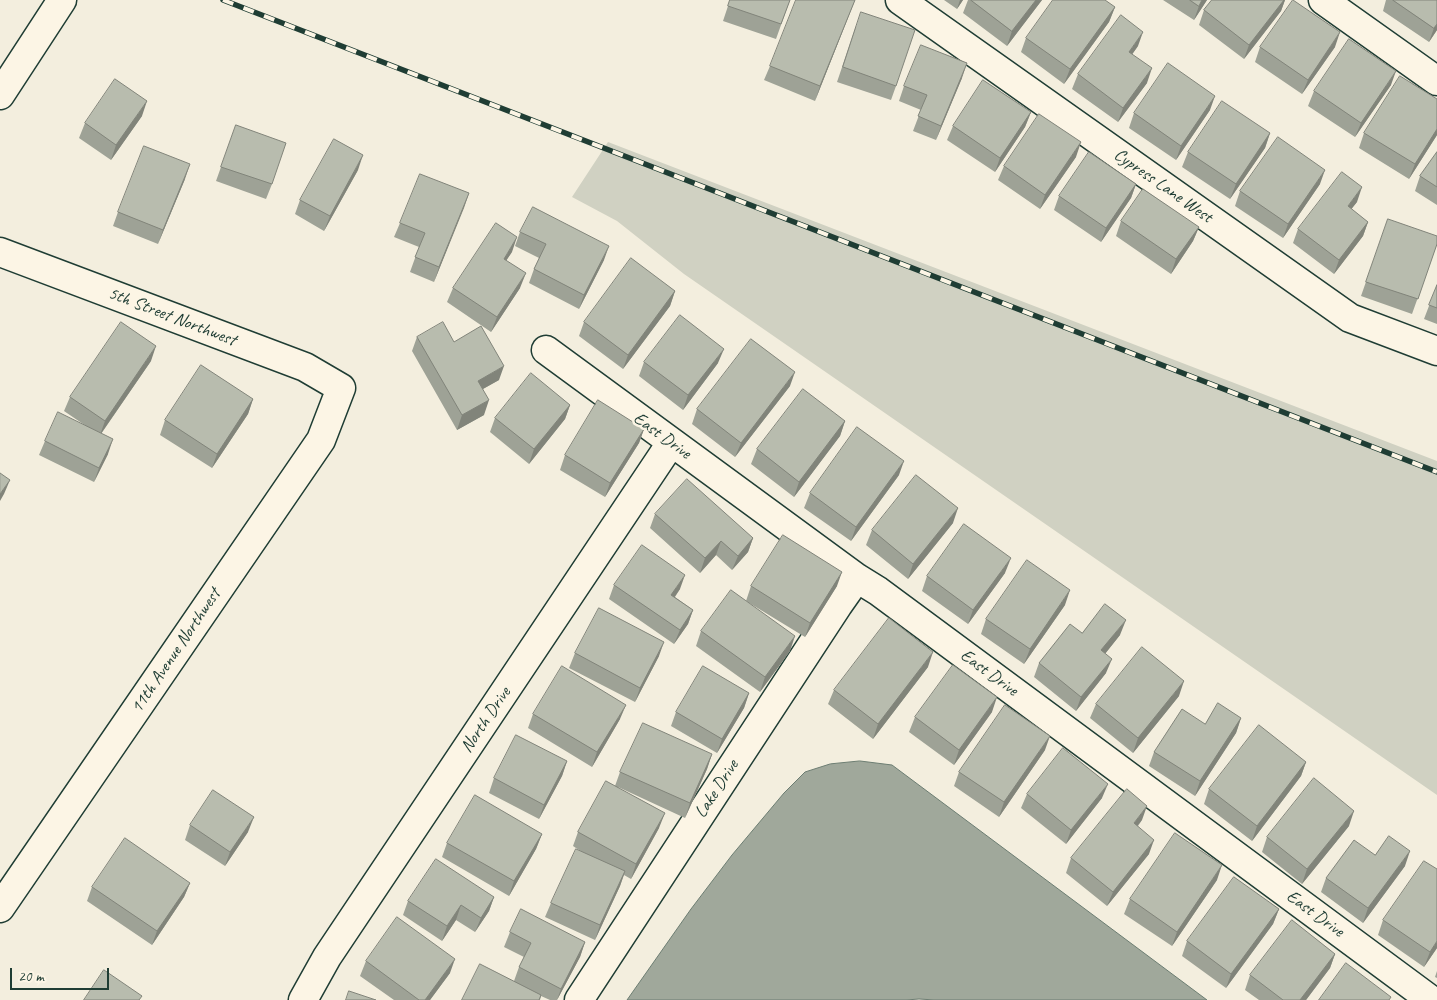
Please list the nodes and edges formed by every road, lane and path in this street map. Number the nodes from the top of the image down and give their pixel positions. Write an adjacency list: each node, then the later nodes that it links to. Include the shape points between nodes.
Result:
1 (62, 0): 5 (street)
2 (900, 0): 8 (street, Cypress Lane West, via 1350,318)
3 (1323, 0): 4 (street)
4 (1437, 81)
5 (0, 95)
6 (0, 252): 9 (street, 5th Street Northwest, via 305,367)
7 (546, 350): 10 (street, East Drive)
8 (1437, 351)
9 (340, 388): 12 (street, 11th Avenue Northwest, via 321,440)
10 (671, 443): 11 (street, East Drive); 13 (street, North Drive, via 327,957)
11 (858, 578): 14 (street, Lake Drive); 15 (street, East Drive)
12 (0, 908)
13 (303, 1000)
14 (579, 1000)
15 (1431, 1000)

